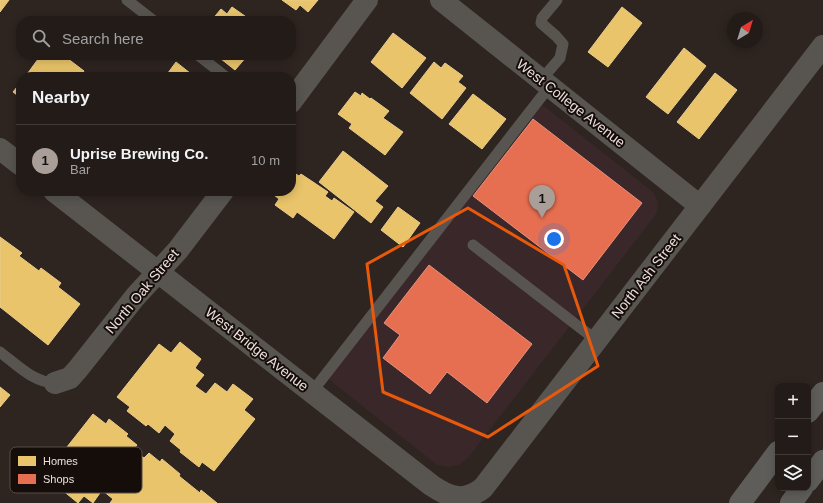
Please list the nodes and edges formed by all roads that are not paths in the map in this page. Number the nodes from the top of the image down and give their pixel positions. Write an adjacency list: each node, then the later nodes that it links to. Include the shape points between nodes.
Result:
1 (127, 0): 5 (lane)
2 (367, 0): 10 (street)
3 (442, 0): 9 (street, West College Avenue)
4 (557, 0): 9 (lane, via 542,18 541,23 563,44 560,58)
5 (148, 16)
6 (823, 46): 15 (street, North Ash Street)
7 (204, 60): 8 (lane)
8 (220, 72)
9 (545, 84): 15 (street, West College Avenue); 21 (lane)
10 (296, 95)
11 (0, 149): 12 (street)
12 (16, 161)
13 (60, 196): 17 (street, West Bridge Avenue)
14 (219, 196): 17 (street, North Oak Street)
15 (700, 206): 18 (street, North Ash Street)
16 (474, 245): 18 (lane)
17 (158, 272): 20 (street, North Oak Street, via 76,372 70,378); 21 (street, West Bridge Avenue)
18 (596, 340): 28 (street, North Ash Street, via 483,488 473,496)
19 (0, 352): 20 (lane, via 35,378)
20 (55, 383)
21 (312, 392): 28 (street, West Bridge Avenue, via 432,485 450,497)
22 (823, 393): 23 (main road)
23 (811, 408)
24 (776, 455): 29 (main road)
25 (823, 461): 26 (main road)
26 (811, 477)
27 (800, 491): 30 (main road)
28 (464, 498)
29 (740, 503)
30 (791, 503)

